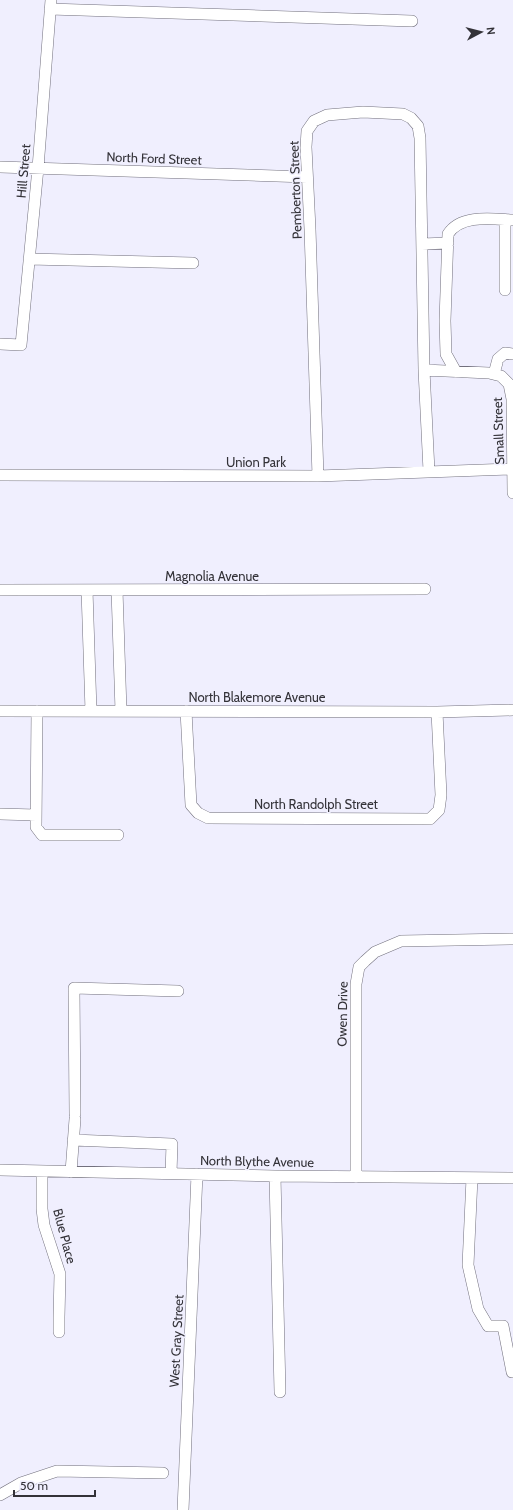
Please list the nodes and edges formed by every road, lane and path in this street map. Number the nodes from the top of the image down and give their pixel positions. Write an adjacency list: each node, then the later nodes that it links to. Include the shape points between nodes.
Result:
1 (50, 5): 2 (street); 4 (street, Hill Street)
2 (412, 21)
3 (0, 167): 4 (street, North Ford Street)
4 (38, 168): 5 (street, North Ford Street); 9 (street, Hill Street)
5 (307, 177): 8 (street, Pemberton Street, via 307,131 314,121 327,115 363,112 403,114 411,118 418,126 420,138); 21 (street, Pemberton Street)
6 (509, 220): 7 (street, via 484,219 464,222 452,228 448,234); 11 (street)
7 (448, 243): 8 (street); 15 (street, via 446,354)
8 (422, 244): 14 (street, Pemberton Street)
9 (29, 259): 10 (street); 12 (street, Hill Street, via 21,345)
10 (193, 263)
11 (506, 290)
12 (0, 344)
13 (513, 354): 16 (street, via 505,353 498,358)
14 (424, 370): 15 (street, Small Street); 19 (street, Pemberton Street)
15 (456, 372): 16 (street, Small Street)
16 (494, 374): 17 (street, Small Street)
17 (511, 383): 18 (street, Small Street)
18 (513, 469): 19 (street, Union Park); 22 (street, Small Street)
19 (429, 471): 21 (street, Union Park)
20 (0, 476): 21 (street, Union Park)
21 (318, 476)
22 (513, 493)
23 (424, 589): 26 (street, Magnolia Avenue)
24 (0, 590): 25 (street, Magnolia Avenue)
25 (87, 590): 26 (street, Magnolia Avenue); 30 (street)
26 (117, 590): 31 (street)
27 (513, 710): 33 (street, North Blakemore Avenue)
28 (0, 711): 29 (street, North Blakemore Avenue)
29 (36, 711): 30 (street, North Blakemore Avenue); 35 (street)
30 (91, 711): 31 (street, North Blakemore Avenue)
31 (121, 711): 32 (street, North Blakemore Avenue)
32 (186, 711): 33 (street, North Blakemore Avenue); 33 (street, North Randolph Street, via 191,805 198,814 208,818 367,819 430,819 439,810)
33 (437, 712)
34 (0, 814): 35 (street)
35 (36, 815): 36 (street, via 36,827 42,834)
36 (118, 835)
37 (513, 939): 46 (street, Owen Drive, via 401,941 375,952 359,967 356,984)
38 (178, 992): 39 (street, via 74,988)
39 (73, 1140): 42 (street); 43 (street, via 172,1144)
40 (0, 1170): 41 (street, North Blythe Avenue)
41 (42, 1171): 42 (street, North Blythe Avenue); 49 (street, Blue Place, via 44,1225 60,1274)
42 (71, 1172): 43 (street, North Blythe Avenue)
43 (171, 1173): 44 (street, North Blythe Avenue)
44 (197, 1174): 45 (street, North Blythe Avenue); 54 (street, West Gray Street)
45 (275, 1176): 46 (street, North Blythe Avenue); 51 (street)
46 (356, 1177): 47 (street, North Blythe Avenue)
47 (472, 1178): 48 (street, North Blythe Avenue); 50 (street, via 468,1266 478,1310 488,1326 503,1326)
48 (513, 1178)
49 (60, 1332)
50 (513, 1372)
51 (280, 1392)
52 (163, 1473): 53 (street, via 57,1471 21,1483)
53 (0, 1495)
54 (182, 1510)

